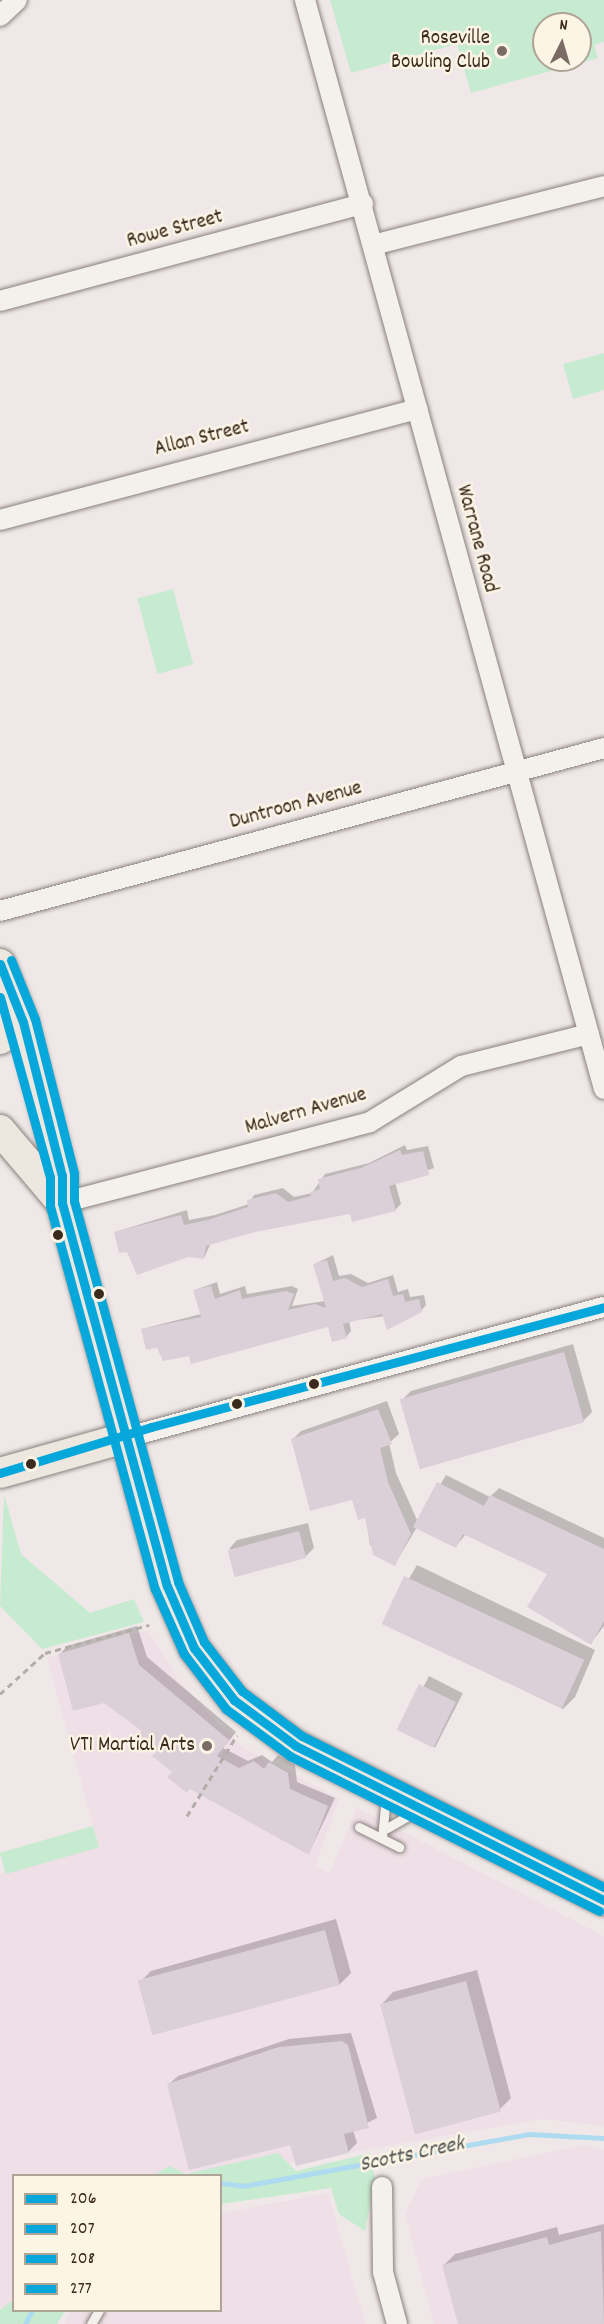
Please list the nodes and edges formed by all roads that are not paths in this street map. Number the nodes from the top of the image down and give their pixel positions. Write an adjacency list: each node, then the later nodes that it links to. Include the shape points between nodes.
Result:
1 (17, 0): 3 (street)
2 (305, 0): 5 (street, Warrane Road)
3 (0, 16)
4 (604, 186): 6 (street)
5 (363, 204): 6 (street, Warrane Road); 7 (street, Rowe Street)
6 (373, 245): 8 (street, Warrane Road)
7 (0, 301)
8 (417, 409): 9 (street, Allan Street); 11 (street, Warrane Road)
9 (0, 520)
10 (604, 748): 11 (street, Duntroon Avenue)
11 (519, 771): 12 (street, Duntroon Avenue); 15 (street, Warrane Road)
12 (0, 911)
13 (0, 964): 19 (main road, via 23,1022 62,1176)
14 (0, 1015): 16 (highway)
15 (589, 1034): 17 (street, Warrane Road); 19 (street, Malvern Avenue, via 461,1066 370,1122)
16 (0, 1038)
17 (604, 1089)
18 (0, 1130): 19 (main road)
19 (62, 1203): 21 (main road)
20 (604, 1307): 21 (street)
21 (128, 1437): 22 (main road); 23 (main road, via 166,1586 211,1674 278,1734)
22 (0, 1473)
23 (386, 1794): 24 (main road); 26 (lane)
24 (419, 1810): 26 (lane); 29 (main road)
25 (359, 1827): 27 (lane)
26 (387, 1828): 27 (lane)
27 (382, 1838): 28 (lane)
28 (399, 1847)
29 (604, 1900)
30 (382, 2187): 31 (street, via 383,2272)
31 (397, 2324)

